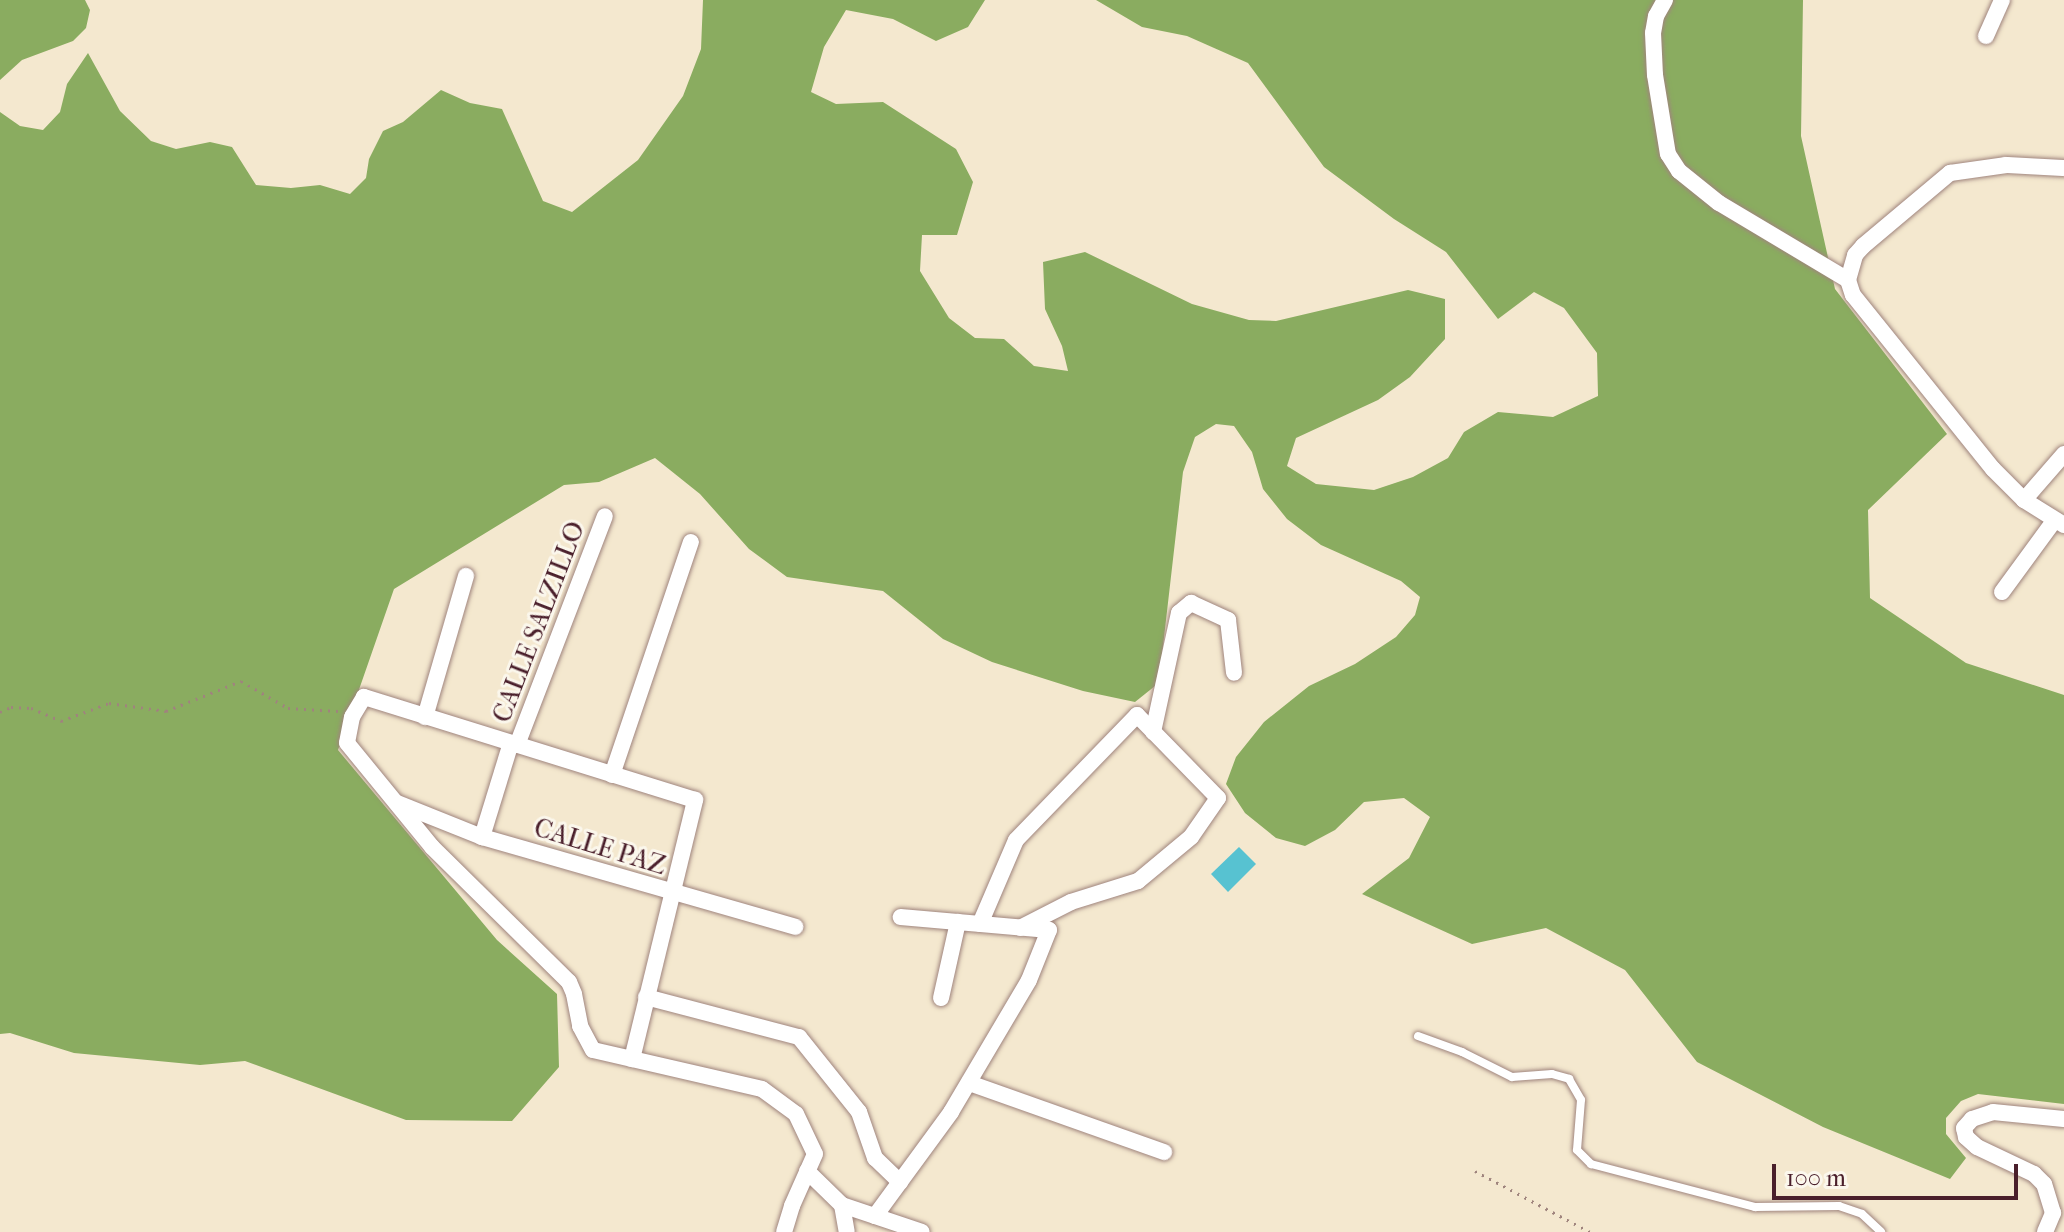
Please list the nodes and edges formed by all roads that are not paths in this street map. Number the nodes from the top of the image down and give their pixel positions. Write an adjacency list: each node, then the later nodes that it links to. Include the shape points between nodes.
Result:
1 (1665, 0): 5 (street, via 1653,33 1655,75 1668,154 1679,171 1719,203)
2 (2002, 0): 3 (street)
3 (1986, 36)
4 (2064, 168): 5 (street, via 2006,165 1950,173 1863,246)
5 (1848, 280): 7 (street, via 1853,295)
6 (2064, 454): 7 (street)
7 (2024, 500): 9 (street)
8 (605, 516): 16 (street, CALLE SALZILLO)
9 (2059, 523): 12 (street)
10 (691, 542): 17 (street)
11 (466, 576): 14 (street)
12 (2002, 592)
13 (1234, 673): 15 (street, via 1228,620 1191,603 1179,613)
14 (425, 717): 16 (street); 18 (street, via 364,697 352,717 347,743)
15 (1153, 732): 23 (street, via 1137,715 1016,840); 25 (street, via 1218,798 1191,837 1138,881 1071,902)
16 (514, 744): 17 (street); 19 (street, CALLE SALZILLO)
17 (612, 775): 20 (street, via 695,800)
18 (395, 802): 19 (street, CALLE PAZ); 29 (street, via 432,847 569,982 580,1026 593,1050)
19 (482, 837): 20 (street, CALLE PAZ)
20 (672, 894): 24 (street, CALLE PAZ); 26 (street)
21 (901, 917): 22 (street)
22 (958, 922): 23 (street); 27 (street)
23 (980, 924): 25 (street)
24 (795, 927)
25 (1020, 928): 30 (street, via 1049,930 1029,980)
26 (646, 997): 29 (street); 34 (street, via 799,1037 859,1112 875,1158)
27 (941, 998)
28 (1418, 1036): 40 (lane, via 1512,1077 1552,1074 1569,1079 1581,1100 1577,1150 1591,1164 1755,1207 1839,1206 1862,1214)
29 (632, 1059): 33 (street, via 762,1089 796,1114 815,1154)
30 (969, 1083): 32 (street); 34 (street)
31 (2064, 1119): 41 (street, via 1993,1112 1972,1119 1964,1128 1977,1147 2044,1184 2053,1213)
32 (1164, 1152)
33 (807, 1171): 35 (street); 37 (street)
34 (900, 1182): 36 (street)
35 (842, 1205): 36 (street); 38 (street)
36 (875, 1216): 39 (street)
37 (784, 1232)
38 (847, 1232)
39 (922, 1232)
40 (1881, 1232)
41 (2045, 1232)

